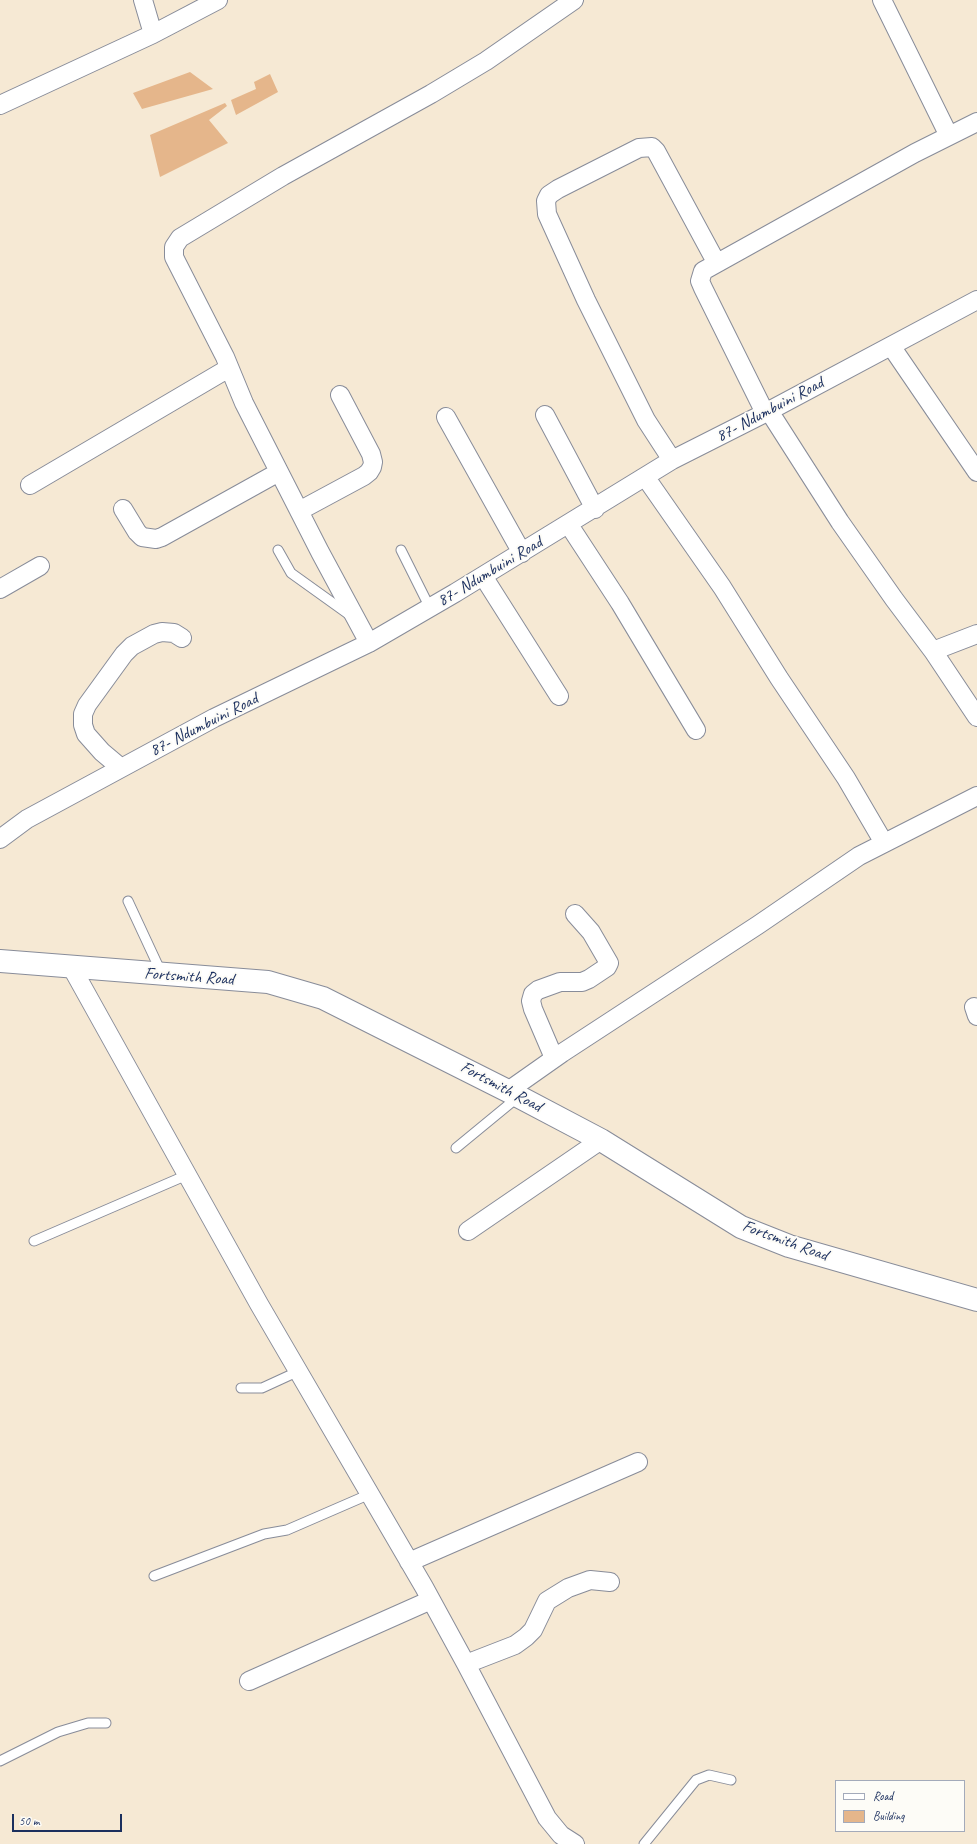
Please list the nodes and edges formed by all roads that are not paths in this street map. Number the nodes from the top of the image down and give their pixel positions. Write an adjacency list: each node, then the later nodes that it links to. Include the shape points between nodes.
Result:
1 (143, 0): 5 (street)
2 (218, 0): 5 (street)
3 (574, 0): 12 (street, via 486,61 283,176 180,238 174,247 174,257)
4 (882, 0): 8 (street)
5 (153, 34): 6 (street)
6 (0, 105)
7 (977, 122): 8 (street)
8 (949, 136): 9 (street)
9 (716, 262): 14 (street, via 703,270 700,281); 17 (street, via 652,147 639,148 558,189 549,195 546,201 547,214 586,300 646,420)
10 (977, 300): 11 (street, 87- Ndumbuini Road)
11 (891, 346): 14 (street, 87- Ndumbuini Road); 19 (street)
12 (229, 368): 18 (street); 21 (street)
13 (340, 395): 24 (street, via 371,454 372,467 364,476)
14 (767, 412): 17 (street, 87- Ndumbuini Road); 37 (street, via 840,522)
15 (545, 415): 23 (street)
16 (446, 418): 28 (street)
17 (672, 460): 20 (street, 87- Ndumbuini Road)
18 (279, 472): 22 (street, via 156,539 142,537); 24 (street)
19 (977, 472)
20 (646, 478): 23 (street, 87- Ndumbuini Road); 44 (street, via 722,587 846,778)
21 (30, 485)
22 (123, 509)
23 (595, 509): 25 (street, 87- Ndumbuini Road)
24 (299, 511): 33 (street)
25 (569, 525): 28 (street, 87- Ndumbuini Road); 40 (street, via 620,603)
26 (278, 550): 33 (lane, via 291,573)
27 (401, 550): 32 (lane)
28 (522, 553): 30 (street, 87- Ndumbuini Road)
29 (40, 566): 31 (street)
30 (483, 576): 32 (street, 87- Ndumbuini Road); 38 (street)
31 (0, 589)
32 (430, 608): 36 (street, 87- Ndumbuini Road)
33 (356, 621): 36 (street)
34 (977, 634): 37 (street)
35 (182, 638): 41 (street, via 174,633 162,632 132,646 87,705 83,714 86,734)
36 (369, 643): 41 (street, 87- Ndumbuini Road, via 214,718)
37 (933, 651): 39 (street)
38 (559, 696)
39 (977, 717)
40 (696, 730)
41 (121, 768): 43 (street, 87- Ndumbuini Road, via 27,819)
42 (977, 796): 44 (street)
43 (0, 839)
44 (884, 843): 50 (street, via 859,856)
45 (128, 901): 49 (lane)
46 (575, 914): 50 (street, via 591,932 610,963 582,982 560,982 533,994 533,1009)
47 (0, 961): 48 (street, Fortsmith Road)
48 (72, 968): 49 (street, Fortsmith Road); 54 (street)
49 (162, 975): 51 (street, Fortsmith Road, via 268,982 323,998)
50 (554, 1058): 51 (street)
51 (513, 1094): 52 (street, Fortsmith Road); 53 (lane)
52 (601, 1140): 55 (street); 57 (street, Fortsmith Road, via 741,1227 789,1246)
53 (456, 1148)
54 (187, 1175): 56 (lane); 58 (street)
55 (468, 1231)
56 (34, 1241)
57 (977, 1300)
58 (299, 1371): 59 (lane, via 262,1388); 61 (street)
59 (241, 1388)
60 (638, 1462): 62 (street)
61 (370, 1494): 62 (street); 63 (lane, via 287,1530 264,1534)
62 (409, 1562): 65 (street)
63 (154, 1576)
64 (610, 1582): 66 (street, via 590,1580 568,1588 547,1601 533,1630 526,1637 515,1645)
65 (431, 1600): 66 (street); 67 (street)
66 (466, 1664): 71 (street, via 547,1818 561,1835)
67 (249, 1681)
68 (106, 1723): 69 (lane, via 88,1723 58,1732)
69 (0, 1761)
70 (731, 1780): 72 (lane, via 709,1775 696,1780)
71 (575, 1844)
72 (644, 1844)

